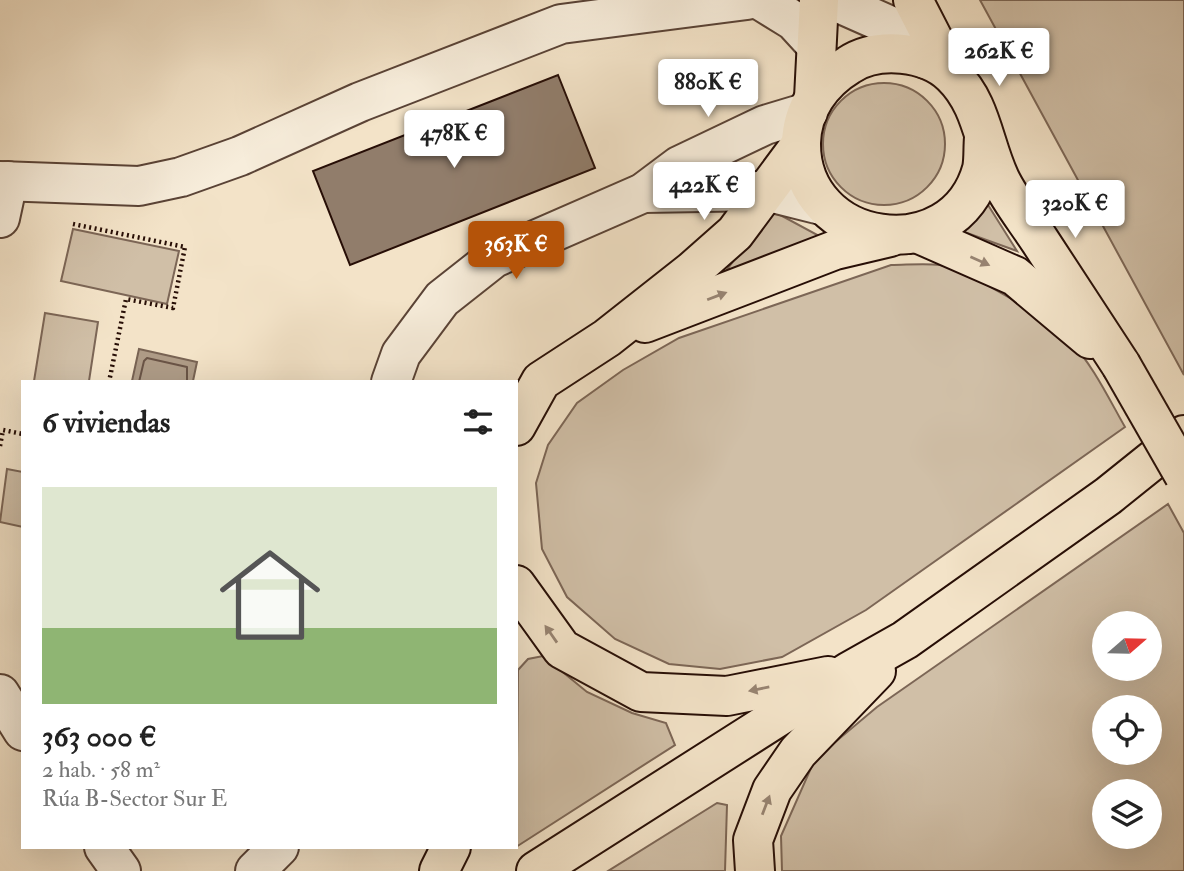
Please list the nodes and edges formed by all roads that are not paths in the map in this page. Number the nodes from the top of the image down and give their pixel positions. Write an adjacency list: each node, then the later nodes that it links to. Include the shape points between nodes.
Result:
1 (747, 0): 10 (street, via 561,24 181,177 139,186)
2 (760, 0): 6 (street, via 794,21)
3 (819, 0): 6 (main road)
4 (832, 0): 7 (street, via 902,31)
5 (913, 0): 7 (main road)
6 (816, 44): 8 (main road)
7 (938, 66): 8 (main road, via 901,53 876,54 851,63 830,78); 9 (main road, via 967,90 979,113)
8 (808, 118): 11 (main road); 12 (street, via 765,125 679,166); 13 (main road, via 804,166)
9 (984, 138): 15 (main road, via 982,169 968,198 946,220); 17 (main road, via 1000,180)
10 (4, 181): 14 (street)
11 (765, 191): 12 (street); 13 (street); 16 (main road, via 735,233)
12 (643, 193): 18 (street, via 494,258 442,299 401,354)
13 (825, 206): 15 (main road, via 866,232)
14 (0, 219)
15 (904, 235): 16 (main road, one-way to 15, via 835,250); 17 (main road, one-way to 17, via 1015,276)
16 (607, 338): 19 (main road, via 541,381)
17 (1121, 365): 21 (main road, bridge)
18 (392, 380)
19 (518, 422)
20 (1184, 435): 23 (main road, via 1108,496)
21 (1184, 475)
22 (518, 588): 24 (main road, one-way to 22, via 727,696 641,692 562,649)
23 (905, 640): 24 (main road); 34 (main road, one-way to 23, via 752,839 772,790 798,752)
24 (850, 671): 33 (main road)
25 (0, 694): 26 (street)
26 (21, 728)
27 (105, 849): 30 (street)
28 (277, 849): 31 (street)
29 (450, 849): 32 (main road)
30 (121, 871)
31 (255, 871)
32 (439, 871)
33 (536, 871)
34 (755, 871)

